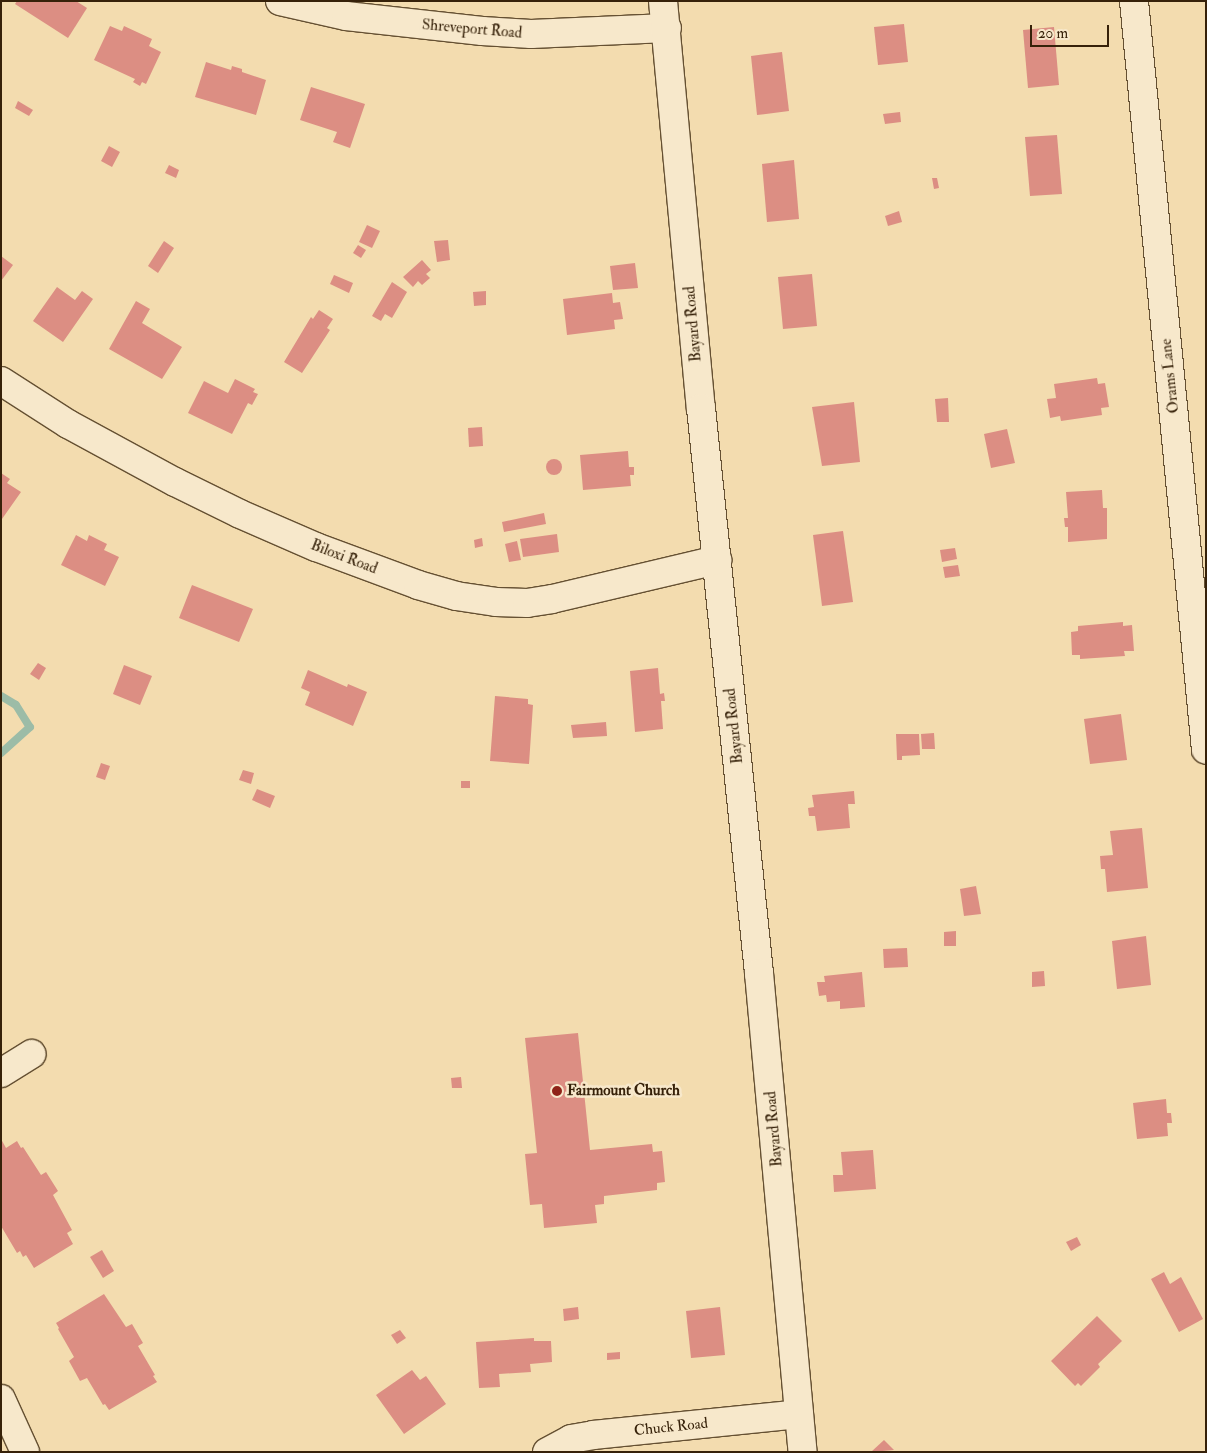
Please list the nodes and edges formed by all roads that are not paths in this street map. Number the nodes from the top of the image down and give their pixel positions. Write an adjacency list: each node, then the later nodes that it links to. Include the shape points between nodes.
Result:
1 (280, 1): 4 (street, Shreveport Road, via 346,16 482,31 531,34)
2 (663, 1): 4 (street, Bayard Road)
3 (1134, 1): 7 (street, Orams Lane)
4 (666, 28): 6 (street, Bayard Road)
5 (1, 381): 6 (street, Biloxi Road, via 68,424 240,514 344,558 456,596 496,602 535,602)
6 (718, 560): 11 (street, Bayard Road)
7 (1206, 750)
8 (32, 1054): 9 (street)
9 (1, 1073)
10 (1, 1400): 12 (street)
11 (799, 1414): 13 (street, Chuck Road, via 571,1439); 14 (street, Bayard Road)
12 (25, 1452)
13 (547, 1452)
14 (803, 1452)

